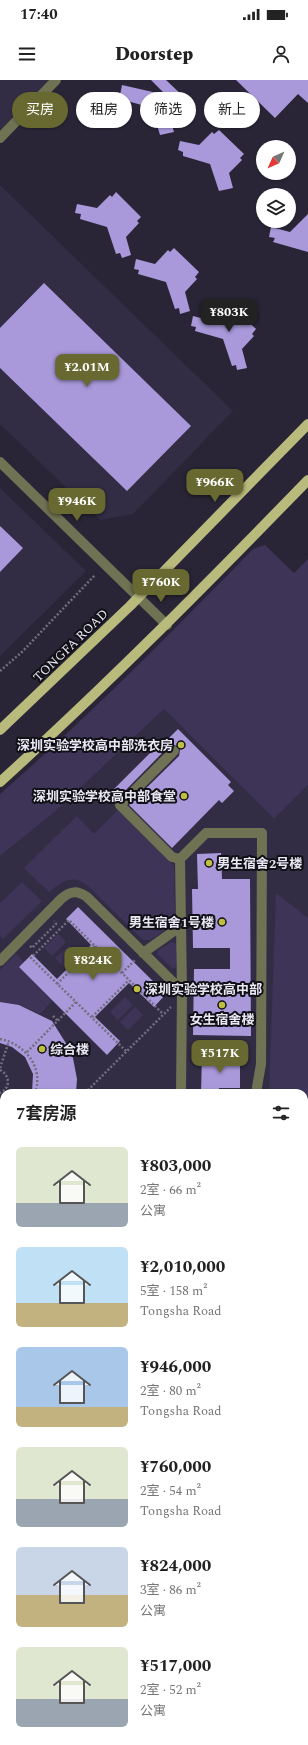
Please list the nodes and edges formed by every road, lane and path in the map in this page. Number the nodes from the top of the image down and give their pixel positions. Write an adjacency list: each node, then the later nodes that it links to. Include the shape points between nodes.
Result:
1 (56, 80): 2 (street)
2 (0, 138)
3 (308, 424): 7 (main road, TONGFA ROAD)
4 (0, 462): 7 (street)
5 (308, 480): 8 (main road)
6 (95, 575): 9 (path, via 22,652)
7 (139, 597): 8 (street); 10 (main road, TONGFA ROAD)
8 (167, 625): 12 (main road, via 67,722)
9 (0, 671)
10 (0, 730)
11 (174, 751): 13 (street, via 120,806 172,857)
12 (0, 782)
13 (180, 859): 15 (street); 40 (street, via 206,833 262,833 261,1064)
14 (56, 924): 16 (path)
15 (181, 926): 20 (street); 25 (street)
16 (45, 935): 17 (path); 19 (path)
17 (49, 940): 18 (path, via 69,920); 24 (path, via 31,958)
18 (95, 946): 22 (path); 24 (path)
19 (32, 948)
20 (143, 952): 21 (street, via 87,897 73,892 61,899); 22 (path); 25 (street)
21 (0, 961)
22 (122, 973): 23 (path)
23 (129, 980): 27 (path); 29 (path)
24 (57, 984): 26 (path)
25 (182, 993): 27 (path); 39 (street)
26 (76, 1002): 29 (path); 30 (path)
27 (163, 1014): 33 (path)
28 (52, 1016): 30 (path)
29 (92, 1017): 33 (path)
30 (58, 1021): 34 (path)
31 (0, 1039): 32 (path)
32 (9, 1041): 34 (path); 35 (path)
33 (126, 1051): 38 (path)
34 (27, 1052): 37 (path, via 36,1070 38,1080)
35 (0, 1069): 36 (path, via 8,1080)
36 (6, 1089)
37 (36, 1089)
38 (89, 1089)
39 (181, 1089)
40 (257, 1089)

